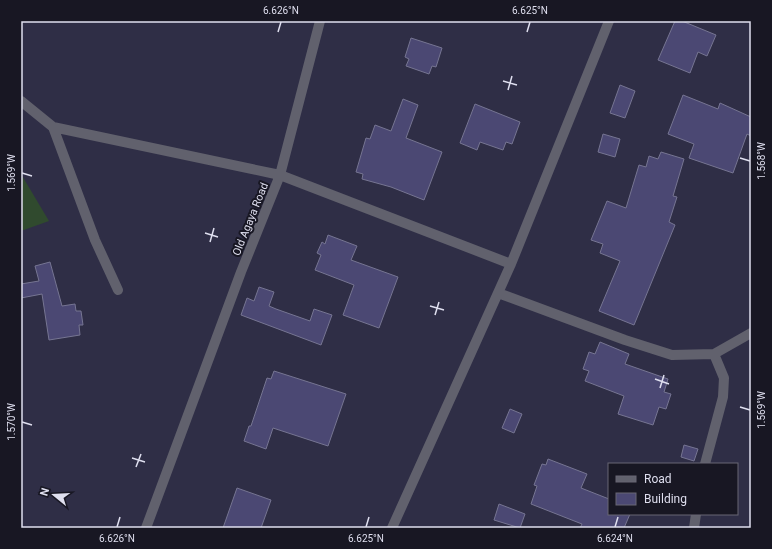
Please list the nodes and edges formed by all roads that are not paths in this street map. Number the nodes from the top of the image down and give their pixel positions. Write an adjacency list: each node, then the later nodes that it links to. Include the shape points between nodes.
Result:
1 (320, 21): 5 (street)
2 (609, 21): 6 (street)
3 (21, 101): 4 (street, Old Agaya Road)
4 (53, 127): 5 (street, Old Agaya Road); 7 (street, via 95,240)
5 (280, 175): 6 (street); 13 (street, Old Agaya Road, via 241,272)
6 (511, 264): 8 (street)
7 (118, 290)
8 (498, 293): 10 (street, via 672,355); 14 (street)
9 (751, 334): 10 (street)
10 (714, 354): 11 (street, via 724,378 723,398)
11 (705, 463)
12 (696, 515): 15 (street)
13 (146, 528)
14 (392, 528)
15 (694, 528)

